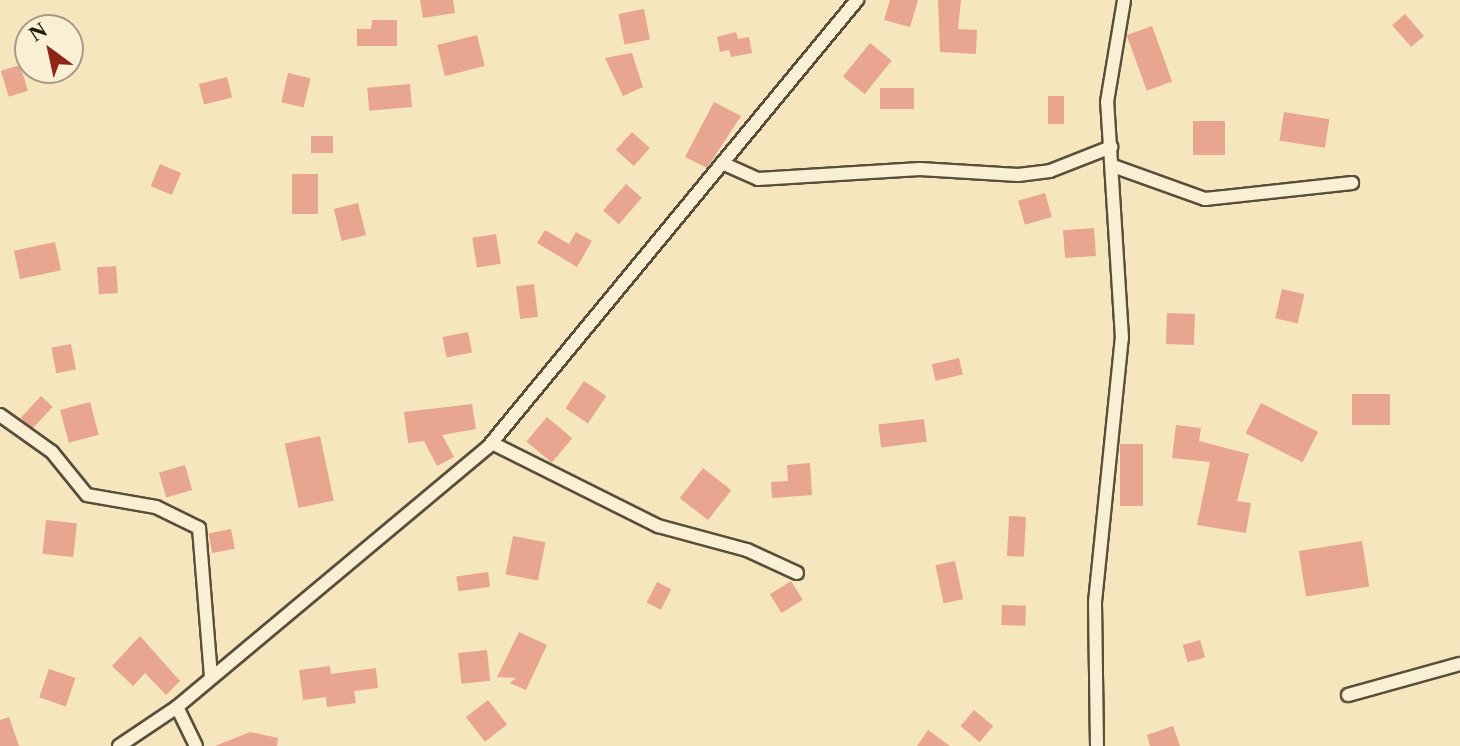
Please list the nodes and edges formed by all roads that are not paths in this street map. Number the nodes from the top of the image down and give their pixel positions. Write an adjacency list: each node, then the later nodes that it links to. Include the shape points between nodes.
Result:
1 (857, 0): 4 (street)
2 (1124, 0): 3 (street, via 1107,102)
3 (1111, 148): 4 (street, via 1050,171 1018,175 920,169 758,179); 5 (street)
4 (723, 163): 8 (street)
5 (1113, 166): 6 (street, via 1205,199); 16 (street, via 1122,338 1095,602)
6 (1352, 183)
7 (0, 415): 11 (street, via 52,452 87,495 156,507 199,528 214,662)
8 (492, 443): 9 (street, via 658,526 747,550); 11 (street)
9 (797, 573)
10 (1460, 663): 12 (street)
11 (211, 677): 13 (street)
12 (1348, 695)
13 (177, 707): 14 (street); 15 (street)
14 (119, 746)
15 (196, 746)
16 (1097, 746)

